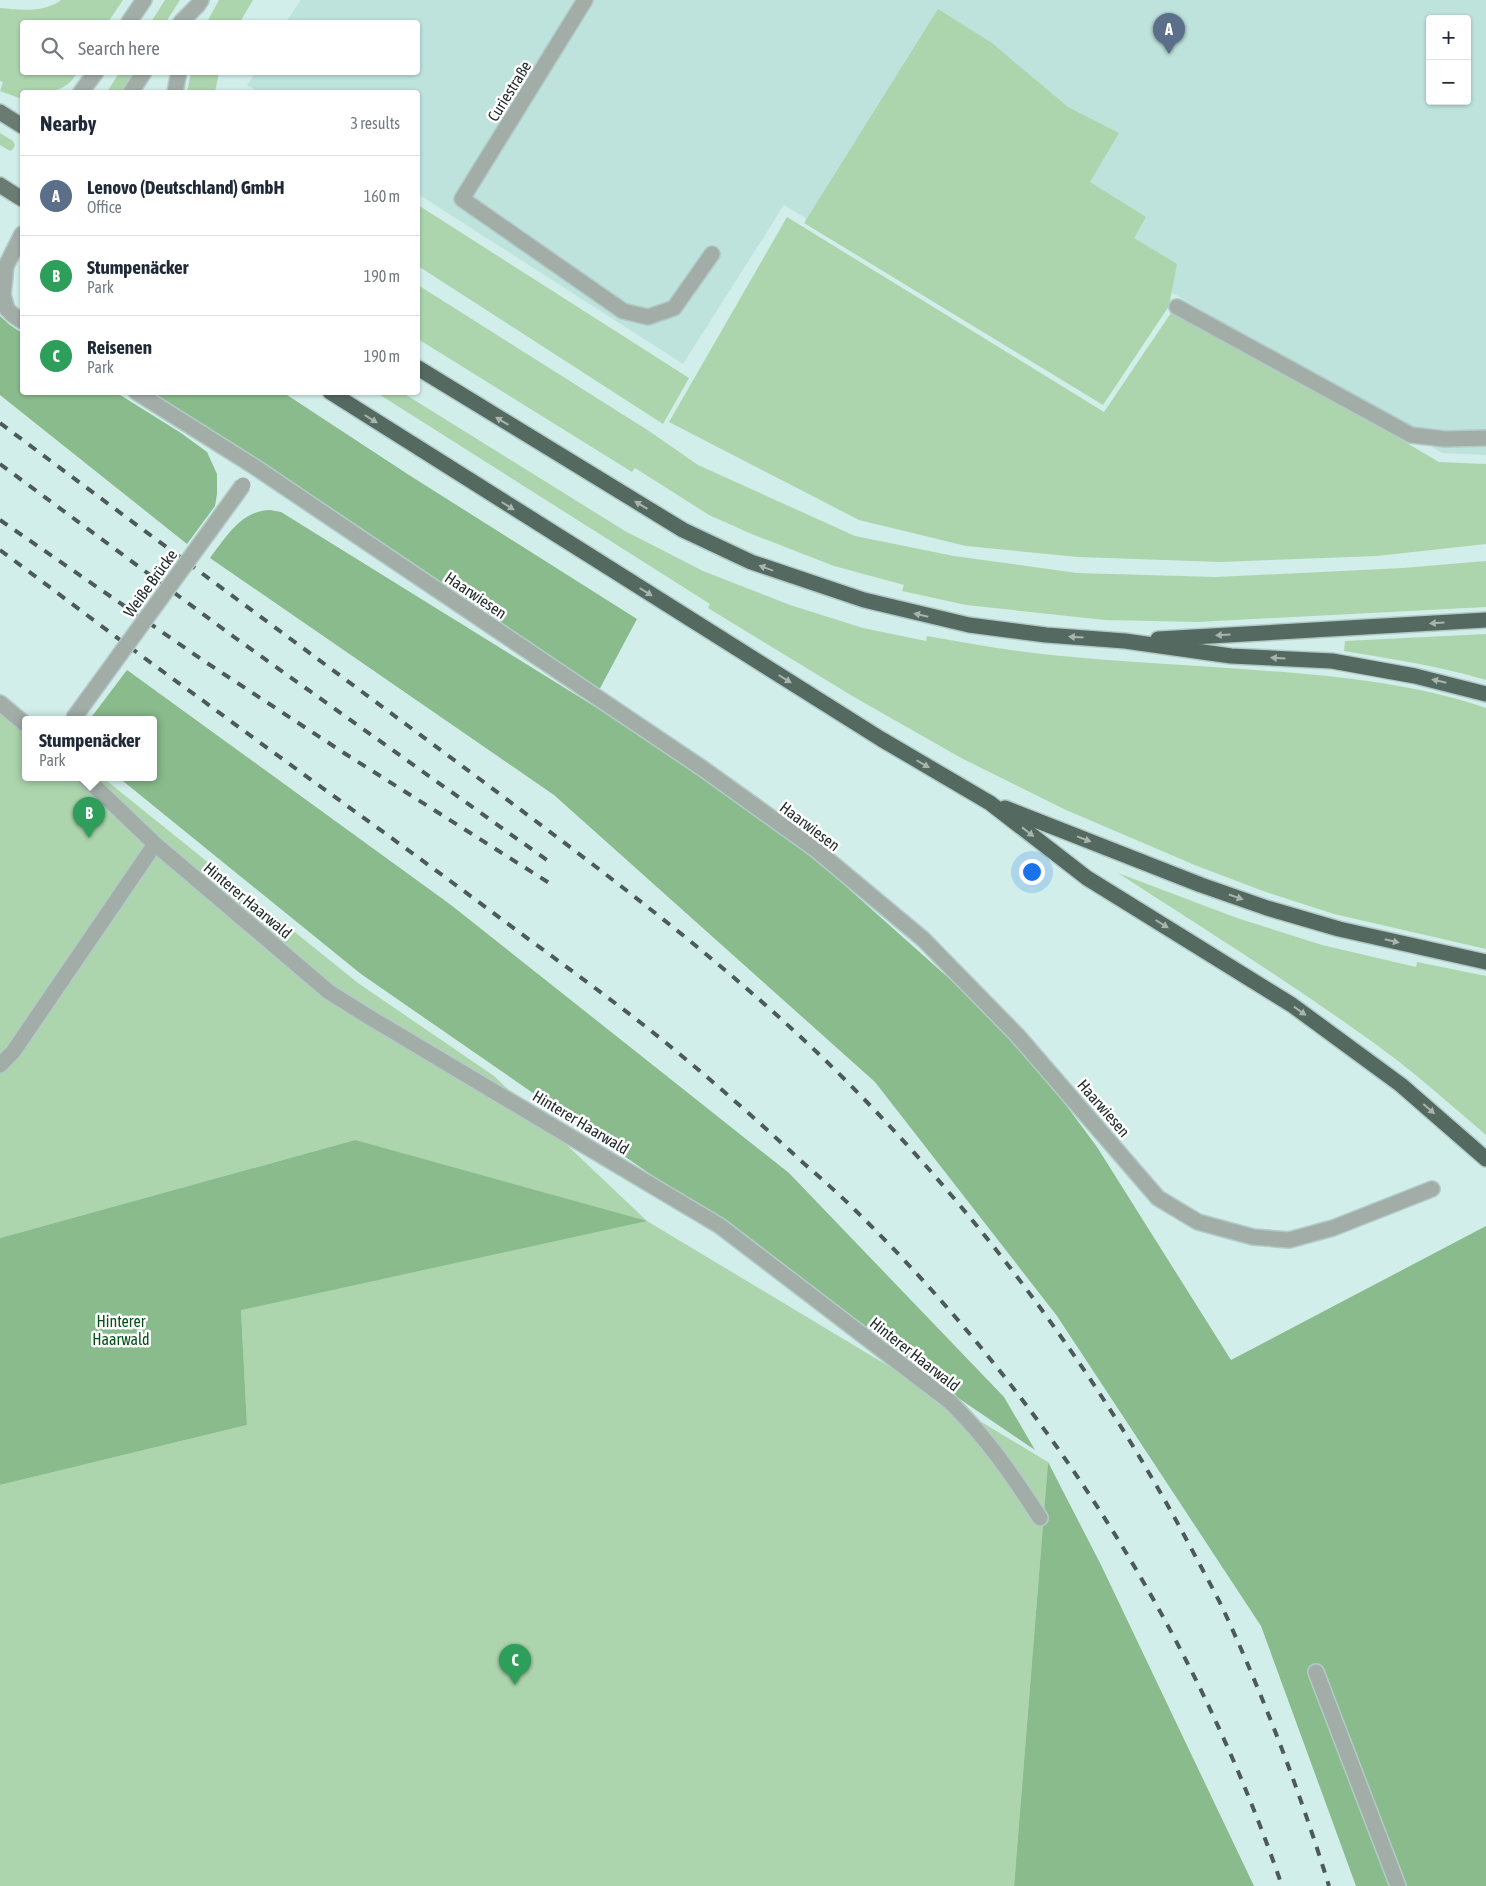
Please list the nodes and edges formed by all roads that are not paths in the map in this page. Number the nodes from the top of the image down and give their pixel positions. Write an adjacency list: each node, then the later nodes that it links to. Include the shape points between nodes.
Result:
1 (144, 0): 4 (street)
2 (586, 0): 18 (street, Curiestraße, via 462,200 623,311 648,317 674,308)
3 (199, 3): 5 (street); 6 (street)
4 (130, 20)
5 (183, 20)
6 (194, 20)
7 (94, 75): 10 (street)
8 (142, 75): 11 (street)
9 (178, 75): 12 (street)
10 (82, 90)
11 (132, 90)
12 (174, 90)
13 (0, 112): 14 (main road)
14 (20, 125)
15 (0, 185): 16 (main road)
16 (20, 199)
17 (20, 238): 20 (street, via 6,266 3,295 7,308)
18 (712, 254)
19 (1177, 307): 24 (street, via 1411,435 1445,439)
20 (20, 320)
21 (420, 369): 27 (highway, one-way to 21, via 969,625 864,600 751,562 683,530)
22 (141, 395): 25 (street, Haarwiesen)
23 (335, 395): 33 (highway, one-way to 33, via 881,739)
24 (1486, 438)
25 (255, 467): 30 (street, Weiße Brücke, bridge); 38 (street, Haarwiesen, via 702,768 815,849 922,939 1010,1028 1158,1198 1198,1222 1253,1237 1289,1240 1333,1228)
26 (1486, 620): 27 (highway, one-way to 27)
27 (1125, 641): 28 (highway, one-way to 27, via 1415,676 1332,662 1230,656)
28 (1486, 694)
29 (0, 703): 31 (street)
30 (75, 716)
31 (22, 721)
32 (89, 781): 34 (street, Hinterer Haarwald)
33 (990, 802): 35 (highway, one-way to 35, via 1201,886 1267,908 1339,929); 37 (highway, one-way to 37, via 1087,878 1292,1005 1401,1085)
34 (155, 844): 36 (street, via 13,1052); 39 (street, Hinterer Haarwald, via 329,992 720,1226 764,1258 960,1412 1008,1468)
35 (1486, 962)
36 (0, 1065)
37 (1486, 1159)
38 (1432, 1188)
39 (1040, 1518)
40 (1316, 1672): 41 (street)
41 (1398, 1886)

